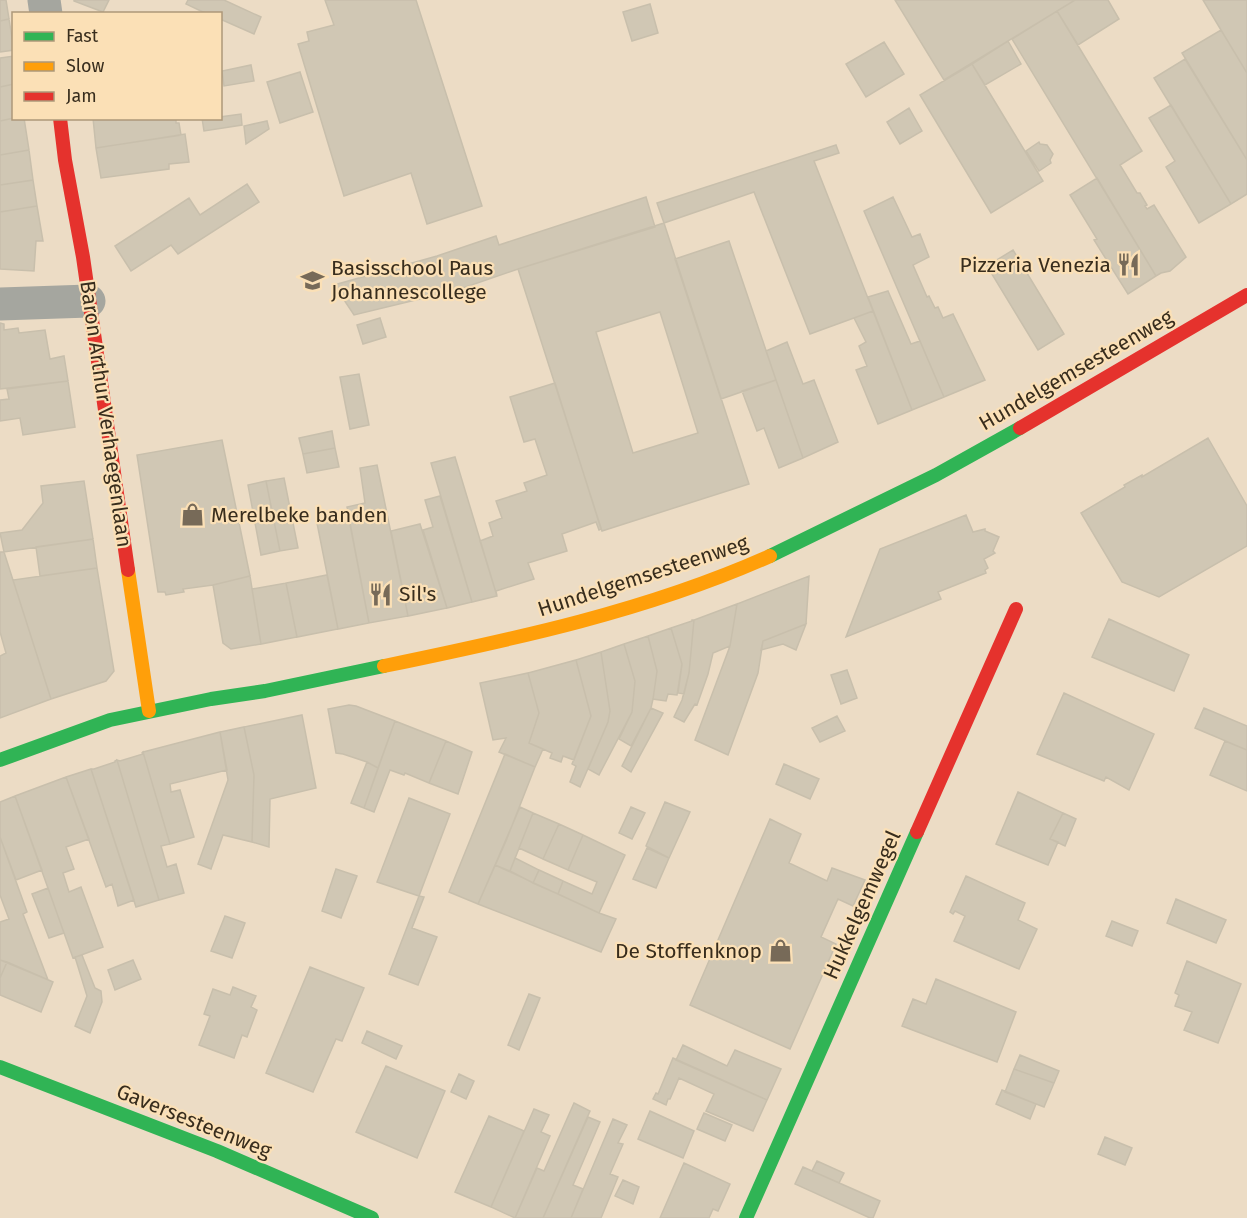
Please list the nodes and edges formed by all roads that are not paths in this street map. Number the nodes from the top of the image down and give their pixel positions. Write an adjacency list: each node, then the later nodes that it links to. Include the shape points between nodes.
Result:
1 (60, 120): 3 (street, Baron Arthur Verhaegenlaan)
2 (1247, 295): 6 (street, Hundelgemsesteenweg, via 936,475 768,557 702,584 586,621 510,640)
3 (89, 301): 4 (street); 6 (street, Baron Arthur Verhaegenlaan)
4 (0, 304)
5 (1016, 609): 10 (street, Hukkelgemwegel)
6 (149, 711): 7 (street, Hundelgemsesteenweg, via 110,720)
7 (0, 760)
8 (0, 1067): 9 (street, Gaversesteenweg, via 217,1151)
9 (372, 1218)
10 (746, 1218)

